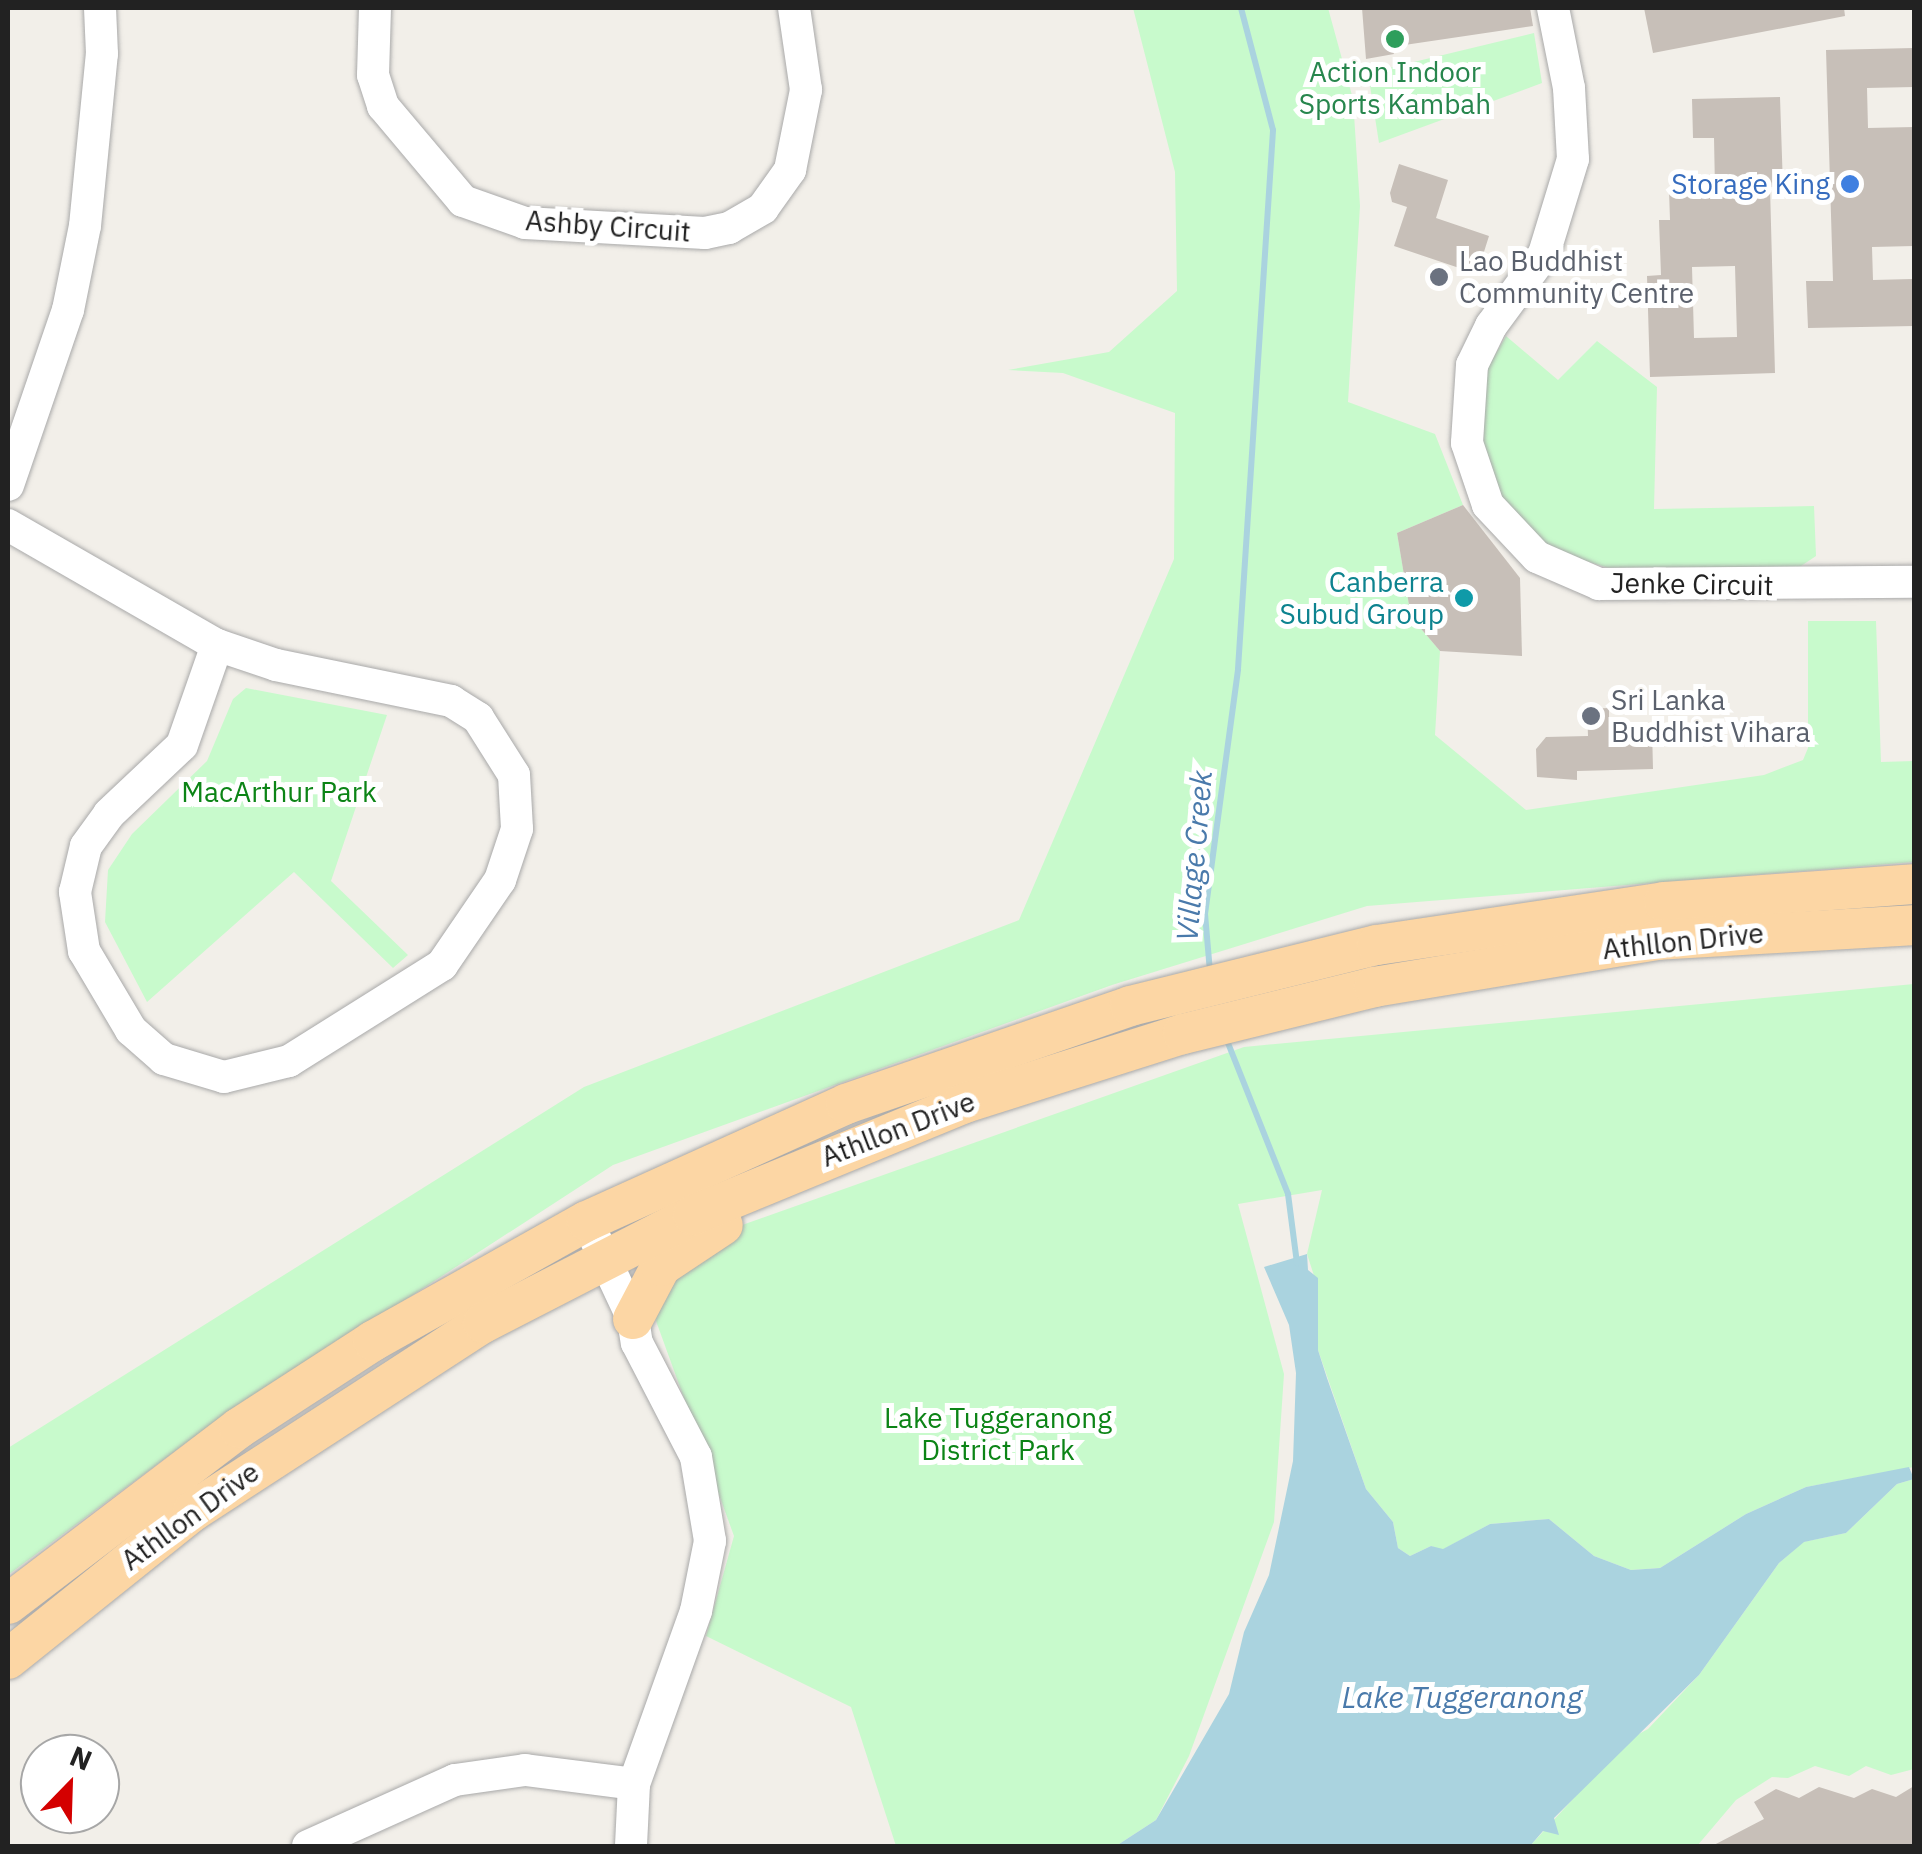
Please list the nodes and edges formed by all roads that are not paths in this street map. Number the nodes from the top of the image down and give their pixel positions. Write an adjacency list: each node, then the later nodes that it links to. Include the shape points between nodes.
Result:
1 (100, 8): 5 (street, via 102,54 85,226 68,310)
2 (375, 8): 3 (street, Ashby Circuit, via 373,75 382,106 463,201 525,222 705,233 763,208 790,170 806,90)
3 (794, 8)
4 (1554, 8): 7 (street, Jenke Circuit, via 1572,106 1573,159 1544,254 1491,326 1472,365 1467,443 1488,505 1537,557 1599,584)
5 (8, 484)
6 (8, 524): 8 (street)
7 (1914, 582)
8 (218, 645): 8 (street, via 276,666 451,700 500,744 517,788 516,828 500,880 470,934 442,965 288,1061 224,1077 164,1059 131,1030 84,951 76,892 86,846 182,745)
9 (1914, 884): 12 (main road, Athllon Drive, via 1518,920 1238,977 846,1104)
10 (1914, 924): 11 (main road, Athllon Drive, via 1657,940 1374,987 1183,1034 962,1104)
11 (793, 1170): 13 (main road, Athllon Drive); 14 (main road, via 661,1266)
12 (576, 1227): 13 (street); 15 (main road, Athllon Drive, via 373,1341 239,1428)
13 (594, 1263): 14 (street); 16 (main road, Athllon Drive, via 374,1388 193,1511)
14 (635, 1331): 17 (street, via 696,1458 710,1541 696,1612)
15 (8, 1604)
16 (8, 1659)
17 (634, 1784): 18 (street, via 525,1770 455,1780); 19 (street)
18 (308, 1846)
19 (631, 1846)

